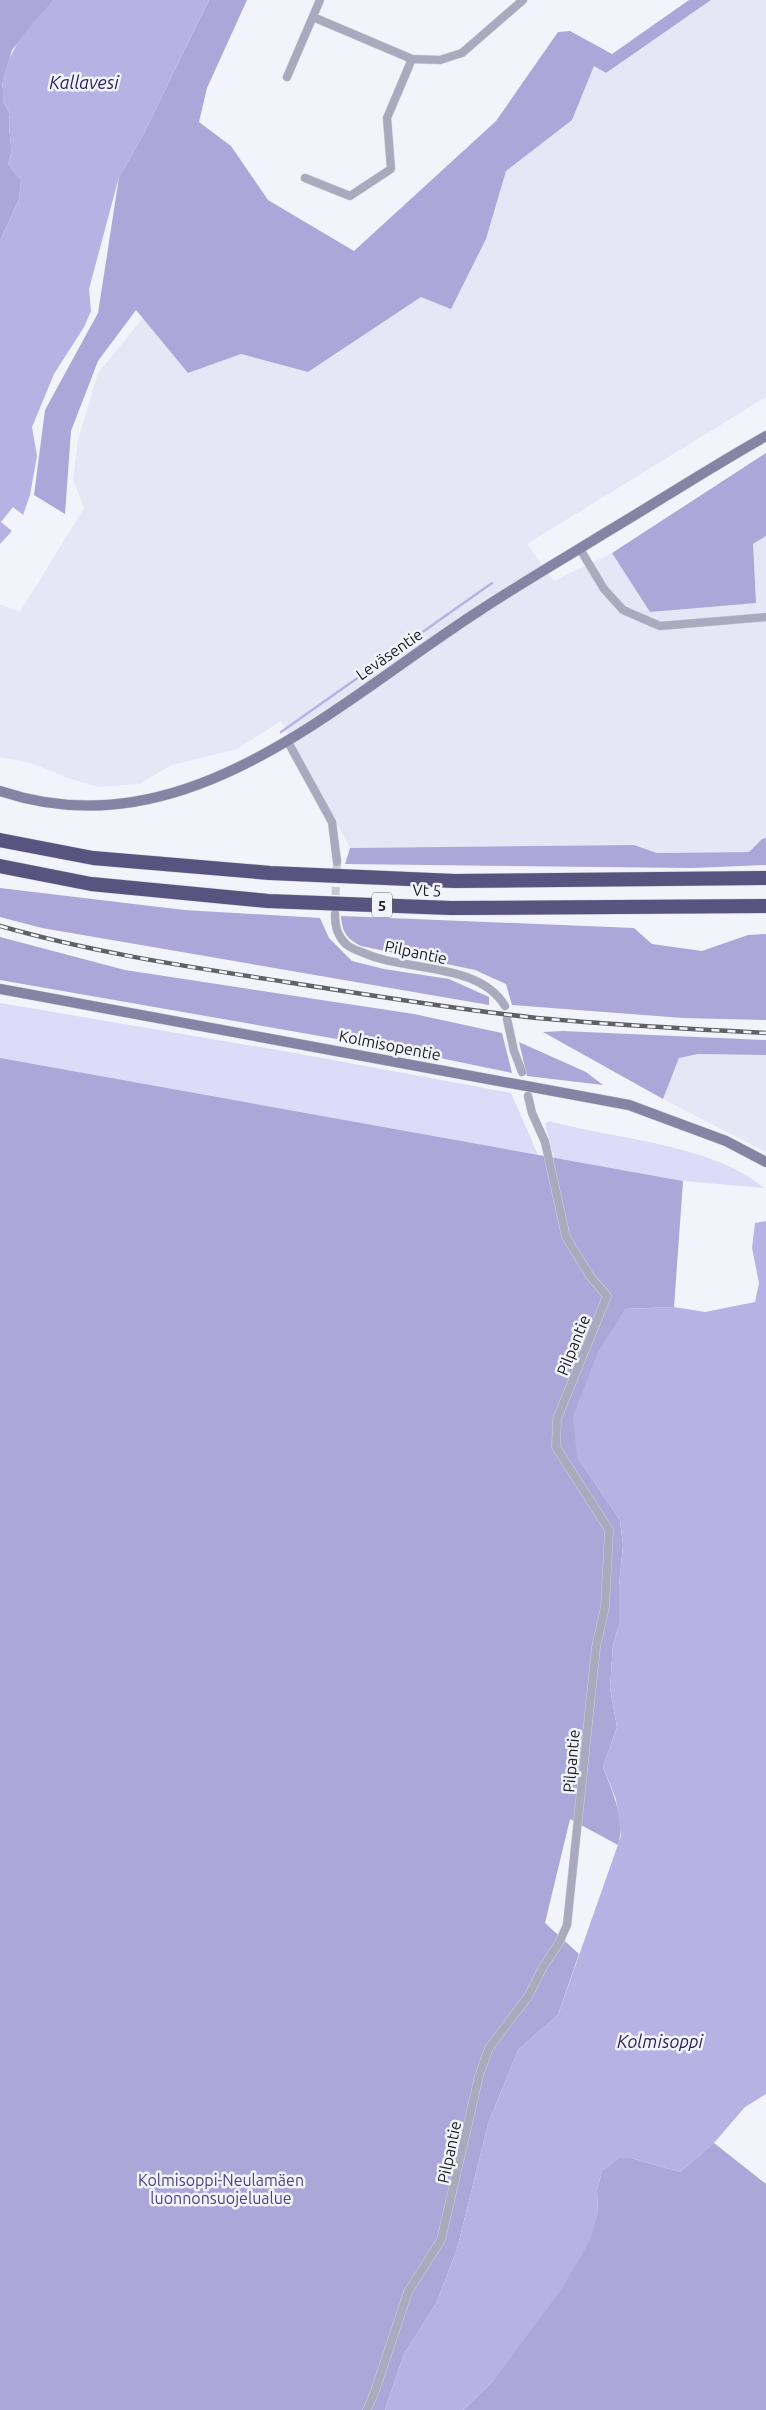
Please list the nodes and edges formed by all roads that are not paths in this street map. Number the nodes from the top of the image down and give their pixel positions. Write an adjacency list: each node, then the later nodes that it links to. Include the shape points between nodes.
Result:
1 (320, 0): 3 (street)
2 (524, 0): 4 (street, via 462,53 440,60)
3 (313, 17): 4 (street); 5 (street)
4 (412, 59): 6 (street, via 387,118 391,170 350,196)
5 (287, 77)
6 (305, 178)
7 (766, 436): 8 (main road, Leväsentie)
8 (580, 549): 9 (street, via 604,589 623,610 660,626); 10 (main road, Leväsentie, via 478,612)
9 (766, 617)
10 (288, 742): 11 (main road, Leväsentie, via 198,785 148,800 69,806 46,804); 13 (street, via 332,822)
11 (0, 792)
12 (0, 840): 15 (highway, Vt 5 / 5, via 93,858 270,873 455,881)
13 (337, 862)
14 (0, 866): 16 (highway, Vt 5 / 5, via 91,884 268,901 451,908)
15 (766, 878)
16 (766, 906)
17 (335, 914): 19 (street, Pilpantie, via 336,928 348,946 373,957 472,979 500,996)
18 (0, 989): 23 (main road, Kolmisopentie, via 629,1105 726,1141)
19 (505, 1006)
20 (507, 1019): 21 (street)
21 (522, 1072)
22 (528, 1096): 24 (street, Pilpantie, via 545,1142 566,1237 590,1276 607,1296 557,1419 556,1446 609,1530 605,1607 596,1647 566,1925 529,1996 489,2048 479,2076 441,2240 408,2292)
23 (766, 1162)
24 (367, 2410)

